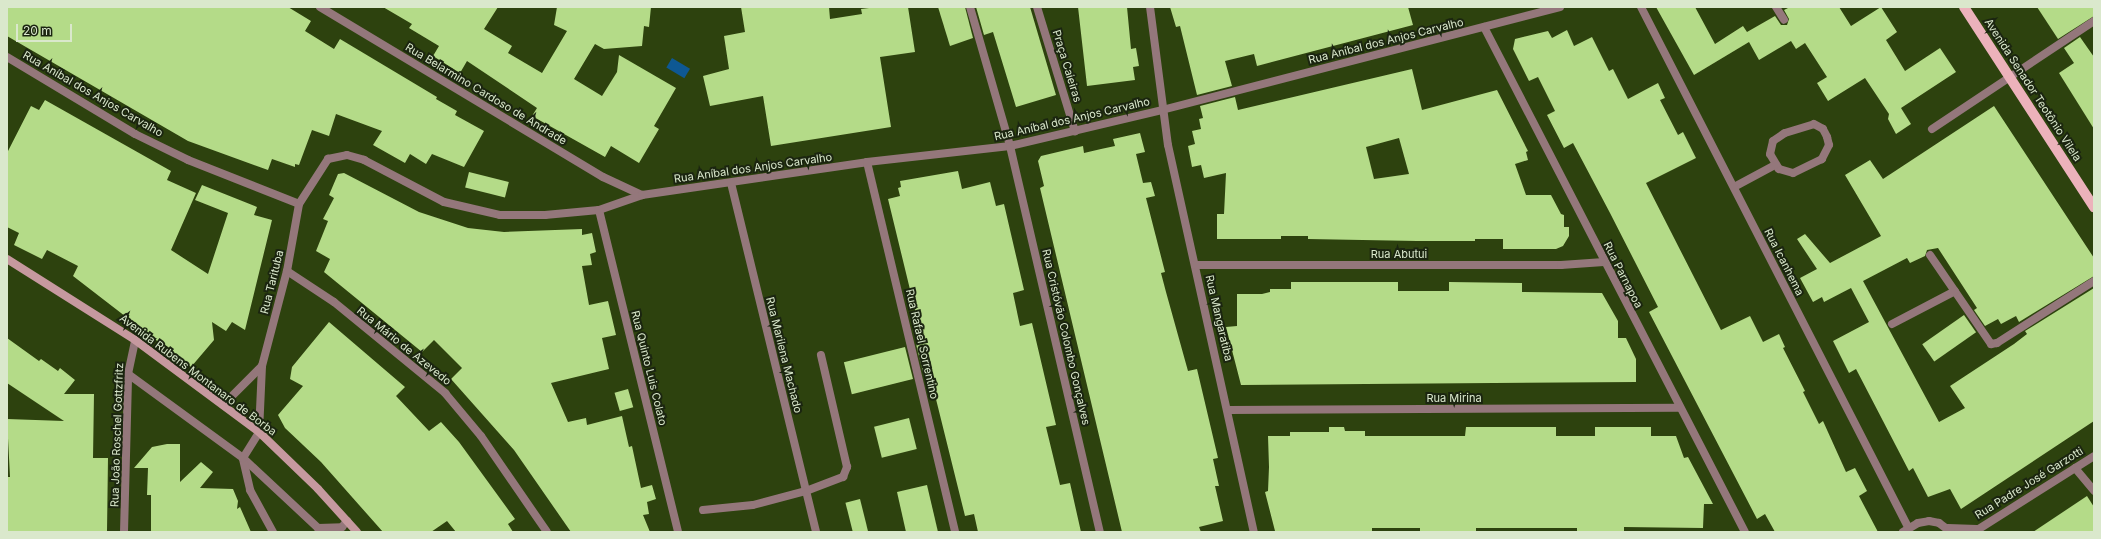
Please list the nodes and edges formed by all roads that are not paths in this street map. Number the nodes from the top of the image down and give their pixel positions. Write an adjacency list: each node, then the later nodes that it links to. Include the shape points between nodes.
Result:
1 (320, 7): 22 (street, Rua Belarmino Cardoso de Andrade, via 603,177)
2 (970, 7): 17 (street, Rua Cristóvão Colombo Gonçalves)
3 (1037, 7): 16 (street, Praça Caieiras)
4 (1150, 7): 14 (street, Rua Mangaratiba)
5 (1560, 7): 11 (street, Rua Aníbal dos Anjos Carvalho)
6 (1641, 7): 21 (street, Rua Icanhema)
7 (1776, 7): 9 (street)
8 (1964, 7): 13 (main road, Avenida Senador Teotônio Vilela)
9 (1784, 20)
10 (2094, 21): 13 (street)
11 (1484, 27): 14 (street, Rua Aníbal dos Anjos Carvalho); 28 (street, Rua Parnapoa)
12 (7, 57): 23 (street, Rua Aníbal dos Anjos Carvalho, via 135,134 188,160)
13 (2011, 78): 15 (street); 24 (main road, Avenida Senador Teotônio Vilela)
14 (1162, 110): 16 (street, Rua Aníbal dos Anjos Carvalho); 29 (street, Rua Mangaratiba)
15 (1932, 130)
16 (1075, 131): 17 (street, Rua Aníbal dos Anjos Carvalho)
17 (1010, 146): 18 (street, Rua Aníbal dos Anjos Carvalho); 59 (street, Rua Cristóvão Colombo Gonçalves)
18 (867, 162): 20 (street, Rua Aníbal dos Anjos Carvalho); 58 (street, Rua Rafael Sorrentino)
19 (1775, 165): 19 (street, via 1784,172 1793,173 1822,159 1829,145 1823,129 1814,124 1804,126 1773,141 1770,154); 21 (street)
20 (731, 183): 22 (street, Rua Aníbal dos Anjos Carvalho); 46 (street, Rua Marilena Machado)
21 (1734, 187): 49 (street, Rua Icanhema)
22 (642, 195): 25 (street, Rua Aníbal dos Anjos Carvalho)
23 (299, 204): 25 (street, Rua Aníbal dos Anjos Carvalho, via 328,159 347,154 364,160 444,202 471,209 515,215); 30 (street, Rua Tarituba)
24 (2094, 207)
25 (599, 210): 56 (street, Rua Quinto Luis Colato)
26 (1930, 255): 32 (street)
27 (7, 259): 34 (street, Avenida Rubens Montanaro de Borba)
28 (1604, 262): 29 (street, Rua Abutui, via 1561,265); 39 (street, Rua Parnapoa)
29 (1195, 265): 40 (street, Rua Mangaratiba)
30 (287, 271): 36 (street, Rua Tarituba); 55 (street, Rua Mário de Azevedo, via 334,302 445,393 481,436)
31 (2094, 282): 32 (street, via 1994,344 1990,342)
32 (1955, 291): 33 (street)
33 (1892, 324)
34 (135, 340): 37 (street, Rua João Roschel Gottzfritz); 38 (street, Avenida Rubens Montanaro de Borba)
35 (820, 355): 46 (street, via 847,467 843,477)
36 (262, 366): 38 (street); 41 (street, Rua Tarituba)
37 (128, 374): 43 (street); 52 (street, Rua João Roschel Gottzfritz)
38 (223, 405): 41 (street, Avenida Rubens Montanaro de Borba)
39 (1679, 408): 40 (street, Rua Mirina); 61 (street, Rua Parnapoa)
40 (1229, 410): 60 (street, Rua Mangaratiba)
41 (259, 432): 43 (street); 48 (street, Avenida Rubens Montanaro de Borba, via 318,488)
42 (2094, 456): 44 (street, Rua Padre José Garzotti)
43 (243, 458): 48 (street, via 318,528 342,527); 53 (street, via 250,490)
44 (2075, 468): 45 (street); 51 (street, Rua Padre José Garzotti)
45 (2094, 490)
46 (806, 491): 47 (street, via 753,505); 57 (street, Rua Marilena Machado)
47 (703, 510)
48 (347, 521): 54 (street, Avenida Rubens Montanaro de Borba)
49 (1906, 530): 50 (street, Rua Padre José Garzotti, via 1929,521)
50 (1950, 530): 51 (street, Rua Padre José Garzotti)
51 (1975, 531)
52 (124, 532)
53 (273, 532)
54 (357, 532)
55 (547, 532)
56 (678, 532)
57 (816, 532)
58 (955, 532)
59 (1100, 532)
60 (1254, 532)
61 (1745, 532)

